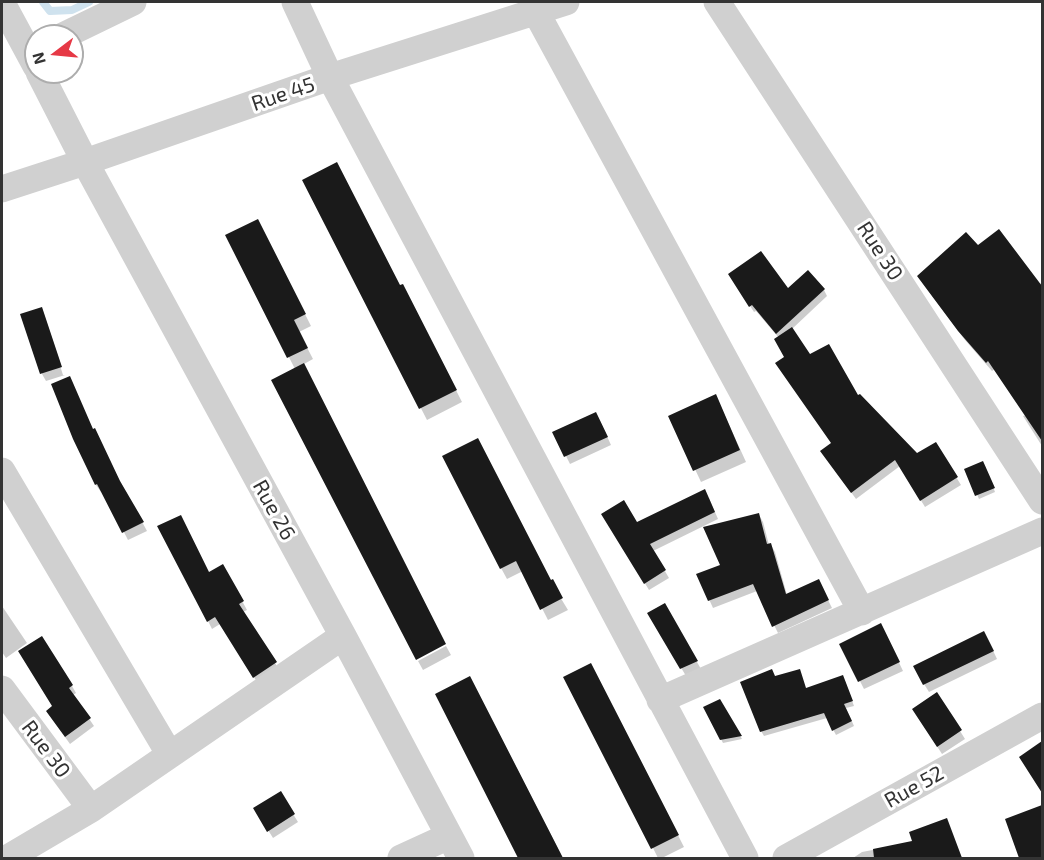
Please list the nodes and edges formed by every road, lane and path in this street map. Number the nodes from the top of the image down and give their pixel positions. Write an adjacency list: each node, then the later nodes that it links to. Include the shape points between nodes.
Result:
1 (133, 2): 7 (street)
2 (295, 2): 9 (street)
3 (566, 2): 6 (street, Rue 45)
4 (717, 2): 14 (street, Rue 30)
5 (2, 3): 8 (street, Rue 26)
6 (536, 12): 9 (street, Rue 45); 16 (street)
7 (84, 26)
8 (24, 41)
9 (330, 77): 11 (street, Rue 45); 19 (street)
10 (47, 84): 11 (street, Rue 26)
11 (85, 162): 12 (street, Rue 45); 17 (street, Rue 26)
12 (2, 189)
13 (2, 471): 21 (street)
14 (1042, 501)
15 (1042, 531): 16 (street)
16 (862, 612): 19 (street)
17 (343, 636): 21 (street); 23 (street, Rue 26)
18 (2, 689): 22 (street, Rue 30)
19 (660, 700): 26 (street)
20 (1042, 716): 27 (street, Rue 52)
21 (170, 755): 22 (street)
22 (92, 809): 24 (street)
23 (455, 847): 25 (street)
24 (8, 858)
25 (401, 858)
26 (745, 858)
27 (786, 858)

